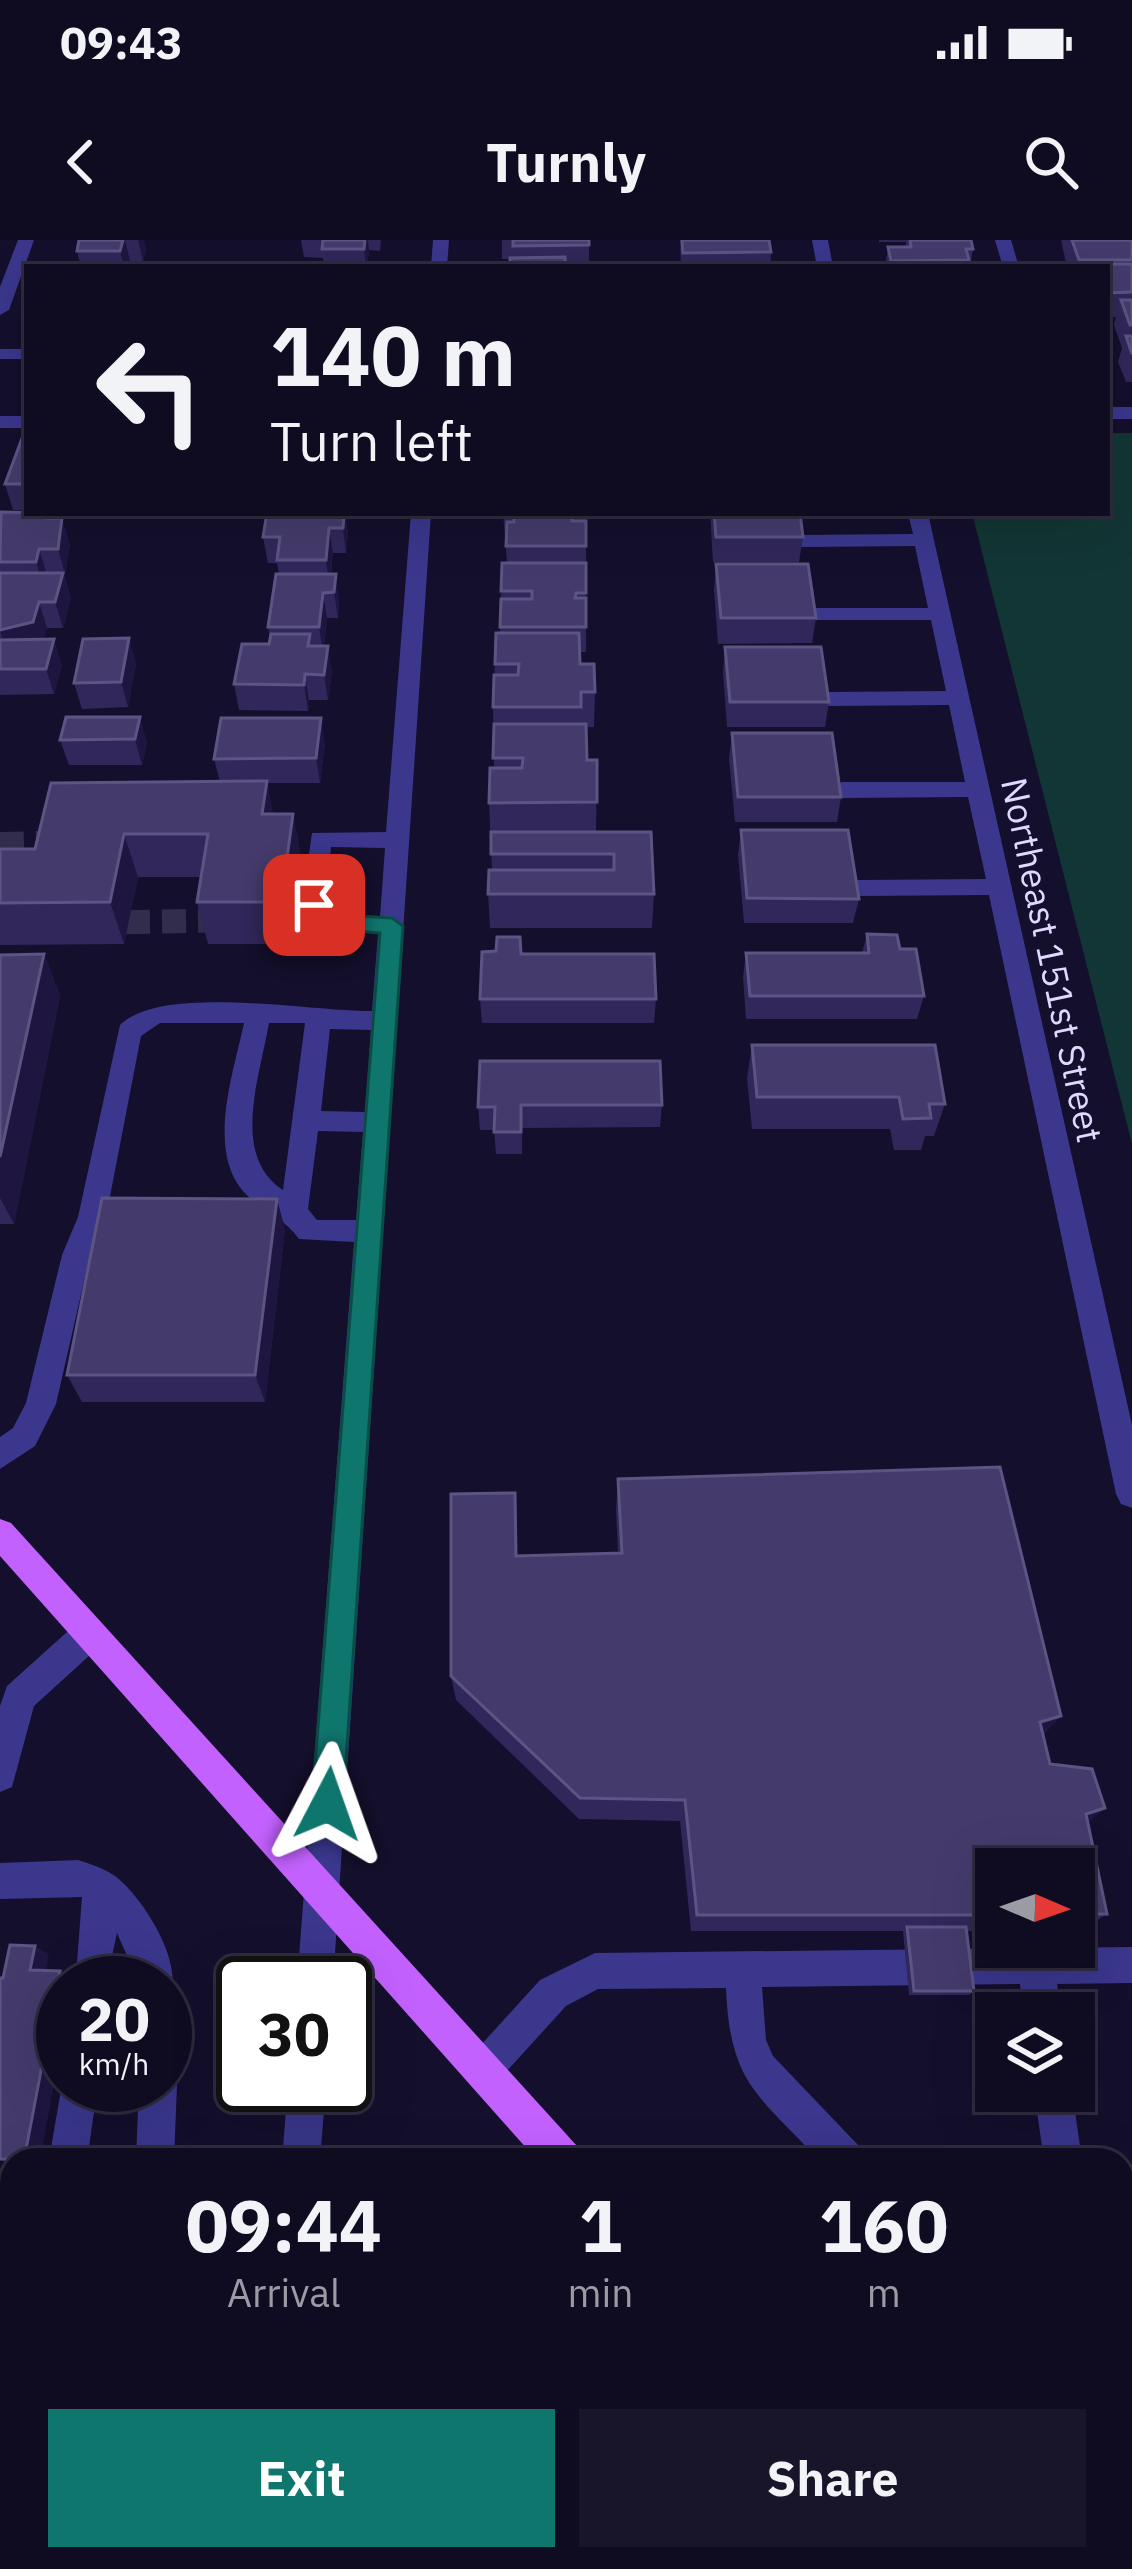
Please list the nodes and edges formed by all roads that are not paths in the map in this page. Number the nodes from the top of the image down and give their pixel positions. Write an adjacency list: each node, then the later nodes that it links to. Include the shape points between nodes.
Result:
1 (26, 240): 2 (street)
2 (0, 310)
3 (421, 516): 12 (street)
4 (921, 526): 5 (street); 7 (street, Northeast 151st Street)
5 (802, 541)
6 (814, 614): 7 (street)
7 (940, 614): 8 (street, Northeast 151st Street)
8 (958, 698): 9 (street); 10 (street, Northeast 151st Street)
9 (829, 700)
10 (978, 789): 11 (street); 13 (street, Northeast 151st Street)
11 (842, 790)
12 (398, 840): 15 (street); 15 (street, via 320,839 314,905 333,922)
13 (1000, 886): 14 (street); 24 (street, Northeast 151st Street)
14 (858, 888)
15 (392, 926): 18 (street)
16 (258, 1014): 17 (street); 21 (street, via 237,1155 251,1181); 23 (street, via 159,1014 129,1032 92,1217 41,1404 24,1437)
17 (320, 1017): 18 (street); 19 (street)
18 (384, 1020): 20 (street)
19 (307, 1121): 20 (street); 21 (street)
20 (377, 1122): 22 (street)
21 (295, 1208): 22 (street, via 309,1231)
22 (370, 1232): 30 (street)
23 (0, 1456)
24 (1132, 1494)
25 (0, 1533): 26 (main road)
26 (89, 1634): 27 (street, via 19,1697); 30 (main road)
27 (0, 1775)
28 (0, 1881): 29 (street, via 81,1878)
29 (104, 1889): 31 (street); 32 (street)
30 (322, 1892): 33 (street); 38 (main road)
31 (96, 1956)
32 (145, 1956)
33 (316, 1956)
34 (1132, 1965): 35 (street)
35 (1095, 1966)
36 (742, 1967): 37 (street); 38 (street, via 595,1971 553,1994); 47 (street, via 748,2042 760,2069)
37 (975, 1967)
38 (483, 2070): 46 (main road)
39 (75, 2112): 43 (street)
40 (157, 2112): 44 (street)
41 (305, 2112): 45 (street)
42 (1056, 2112): 48 (street)
43 (70, 2148)
44 (155, 2148)
45 (302, 2148)
46 (552, 2148)
47 (834, 2148)
48 (1061, 2148)

